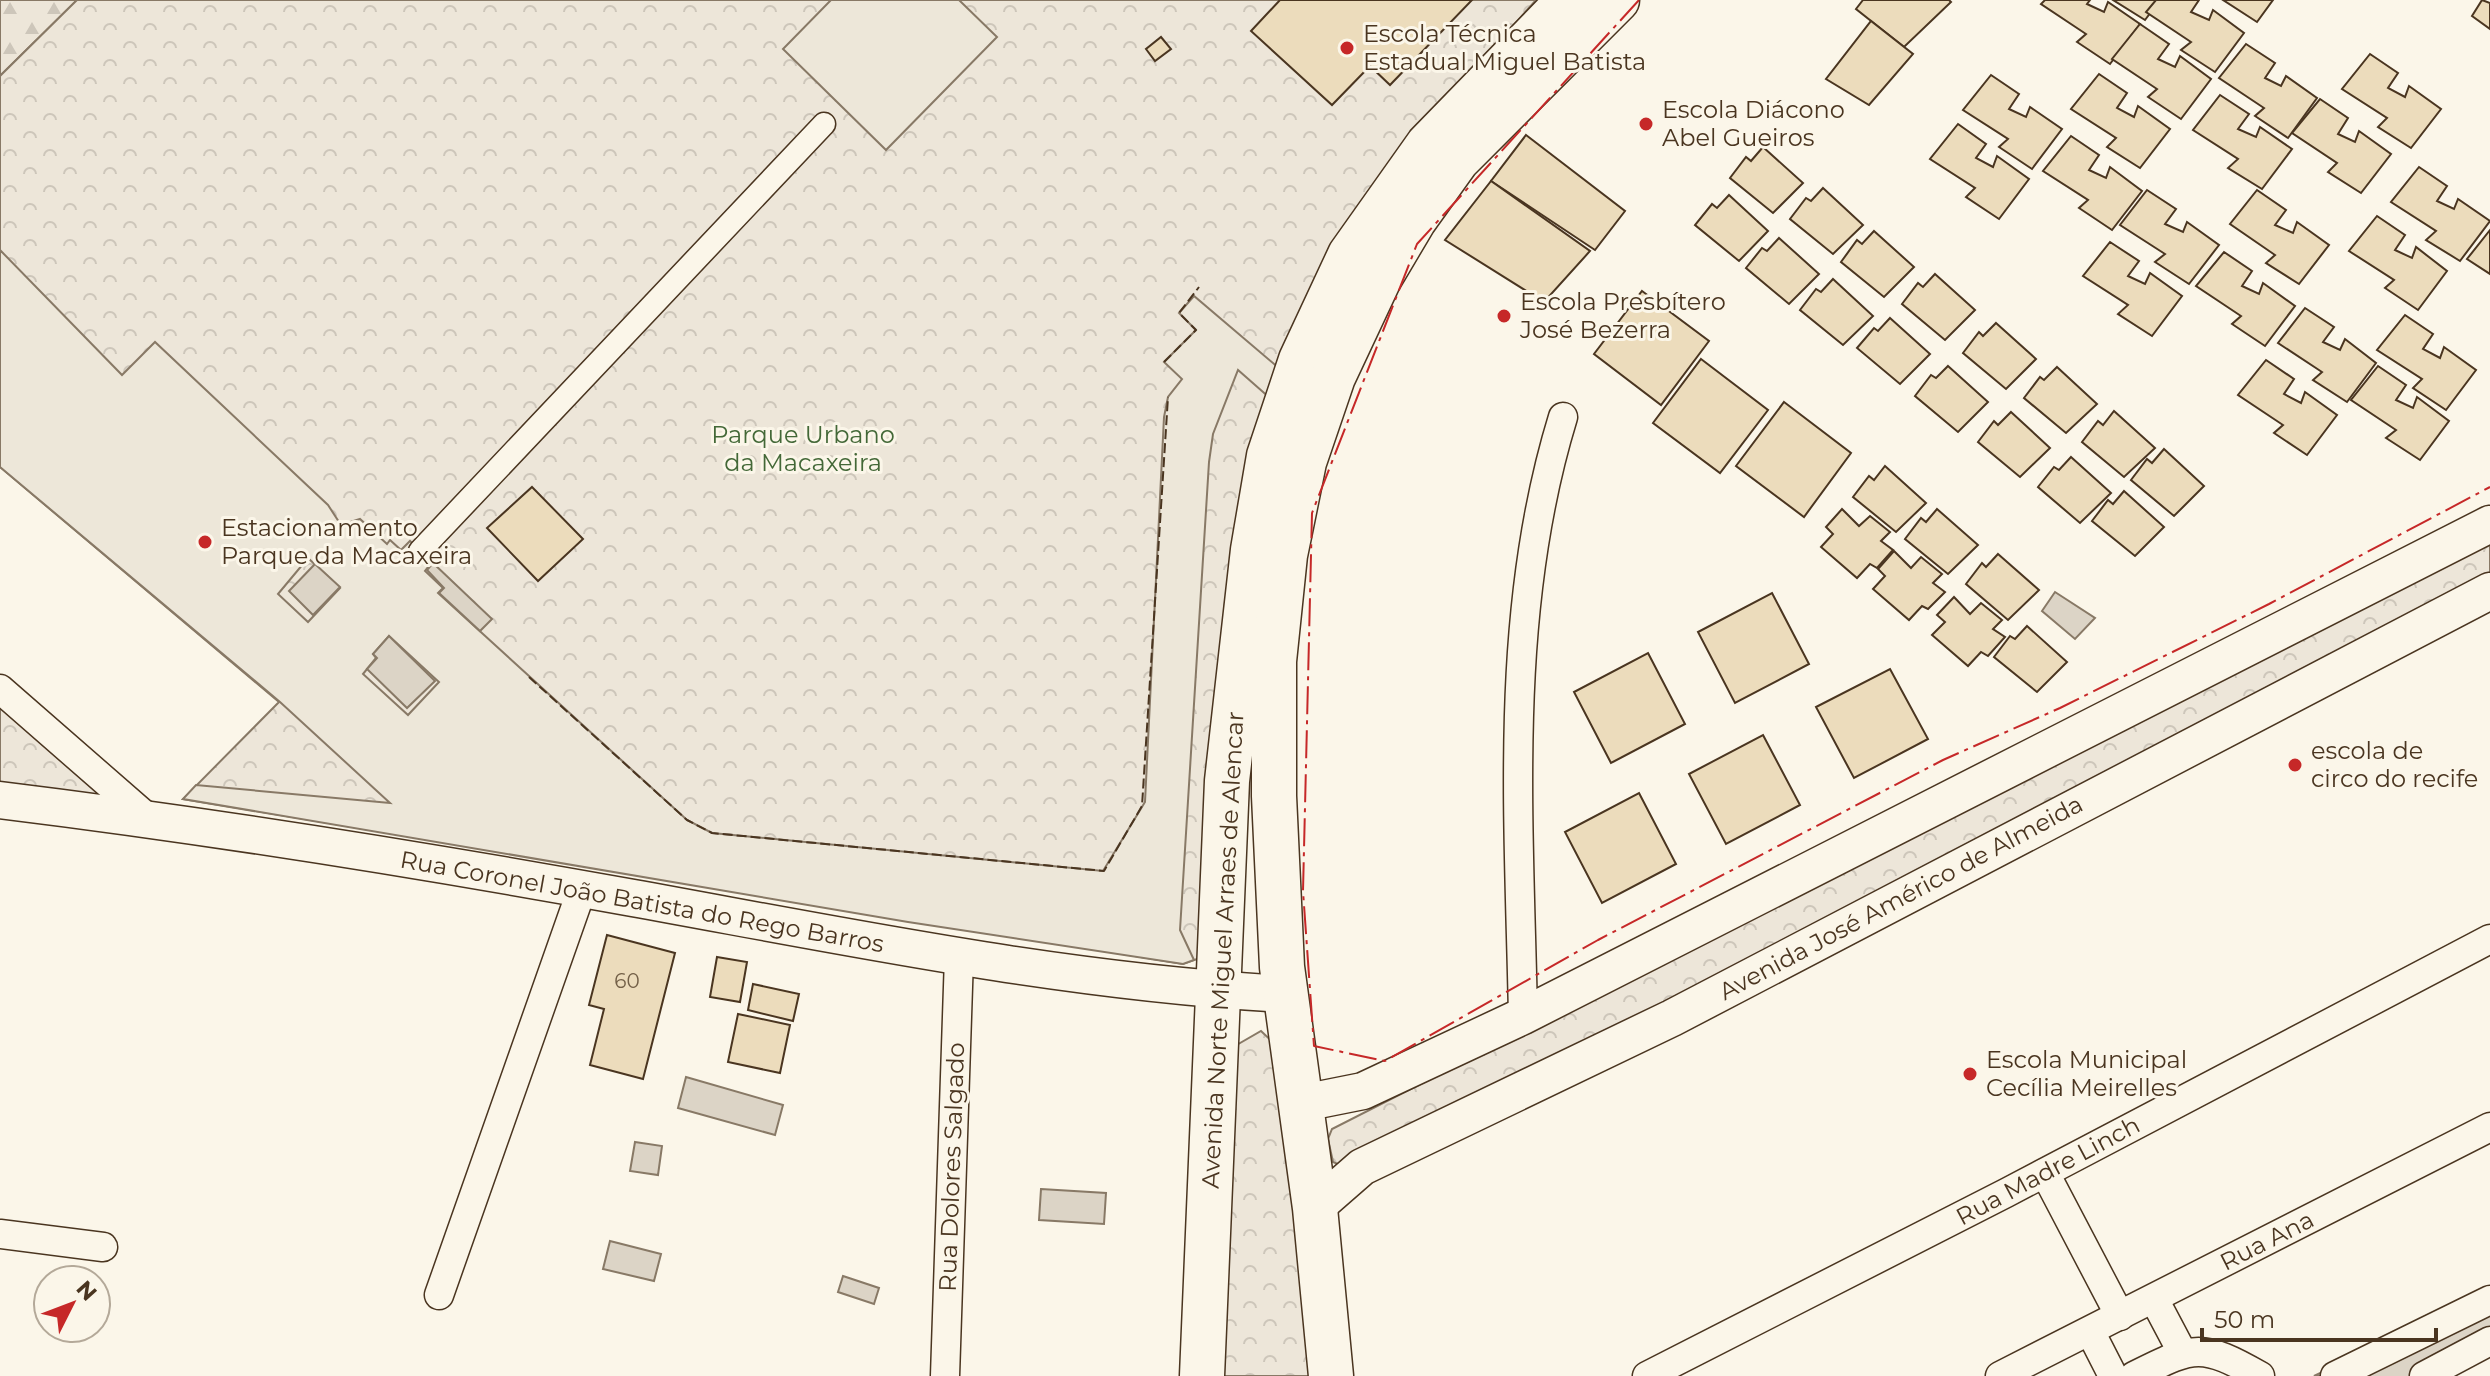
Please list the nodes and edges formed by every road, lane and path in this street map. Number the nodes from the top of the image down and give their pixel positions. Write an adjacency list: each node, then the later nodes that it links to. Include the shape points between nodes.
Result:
1 (1569, 0): 14 (main road, Avenida Norte Miguel Arraes de Alencar, via 1428,145 1350,255 1301,360 1269,456 1253,550 1227,781)
2 (1617, 0): 15 (main road, Avenida Norte Miguel Arraes de Alencar, via 1457,160 1414,220 1379,279 1333,377 1304,462 1285,555 1274,661 1274,796)
3 (824, 124): 6 (street)
4 (1563, 417): 16 (street, via 1534,535 1518,684)
5 (2490, 524): 16 (street)
6 (420, 551)
7 (2490, 591): 20 (street, Avenida José Américo de Almeida, via 1686,1011 1362,1167)
8 (0, 689): 10 (street)
9 (0, 800): 10 (street, Rua Coronel João Batista do Rego Barros)
10 (149, 819): 11 (street, Rua Coronel João Batista do Rego Barros)
11 (582, 889): 13 (street, Rua Coronel João Batista do Rego Barros); 23 (street)
12 (2490, 939): 19 (street, Rua Madre Linch)
13 (959, 957): 14 (street, Rua Coronel João Batista do Rego Barros); 30 (street, Rua Dolores Salgado)
14 (1217, 990): 15 (street, Rua Coronel João Batista do Rego Barros); 31 (main road, Avenida Norte Miguel Arraes de Alencar)
15 (1285, 994): 17 (main road, Avenida Norte Miguel Arraes de Alencar)
16 (1523, 1016): 17 (street, via 1363,1091)
17 (1298, 1104): 20 (main road, Avenida Norte Miguel Arraes de Alencar)
18 (2490, 1127): 24 (street, Rua Ana)
19 (2045, 1173): 26 (street); 33 (street, Rua Madre Linch)
20 (1315, 1208): 32 (main road, Avenida Norte Miguel Arraes de Alencar)
21 (0, 1234): 22 (street)
22 (103, 1247)
23 (439, 1295)
24 (2154, 1299): 26 (street, Rua Ana); 29 (street)
25 (2490, 1300): 38 (street)
26 (2120, 1316): 27 (street, Rua Ana)
27 (2090, 1331): 34 (street, Rua Ana); 35 (street)
28 (2490, 1341): 39 (street)
29 (2182, 1352): 36 (street); 37 (street, via 2213,1354)
30 (945, 1376)
31 (1202, 1376)
32 (1331, 1376)
33 (1647, 1376)
34 (2000, 1376)
35 (2113, 1376)
36 (2134, 1376)
37 (2260, 1376)
38 (2335, 1376)
39 (2424, 1376)

